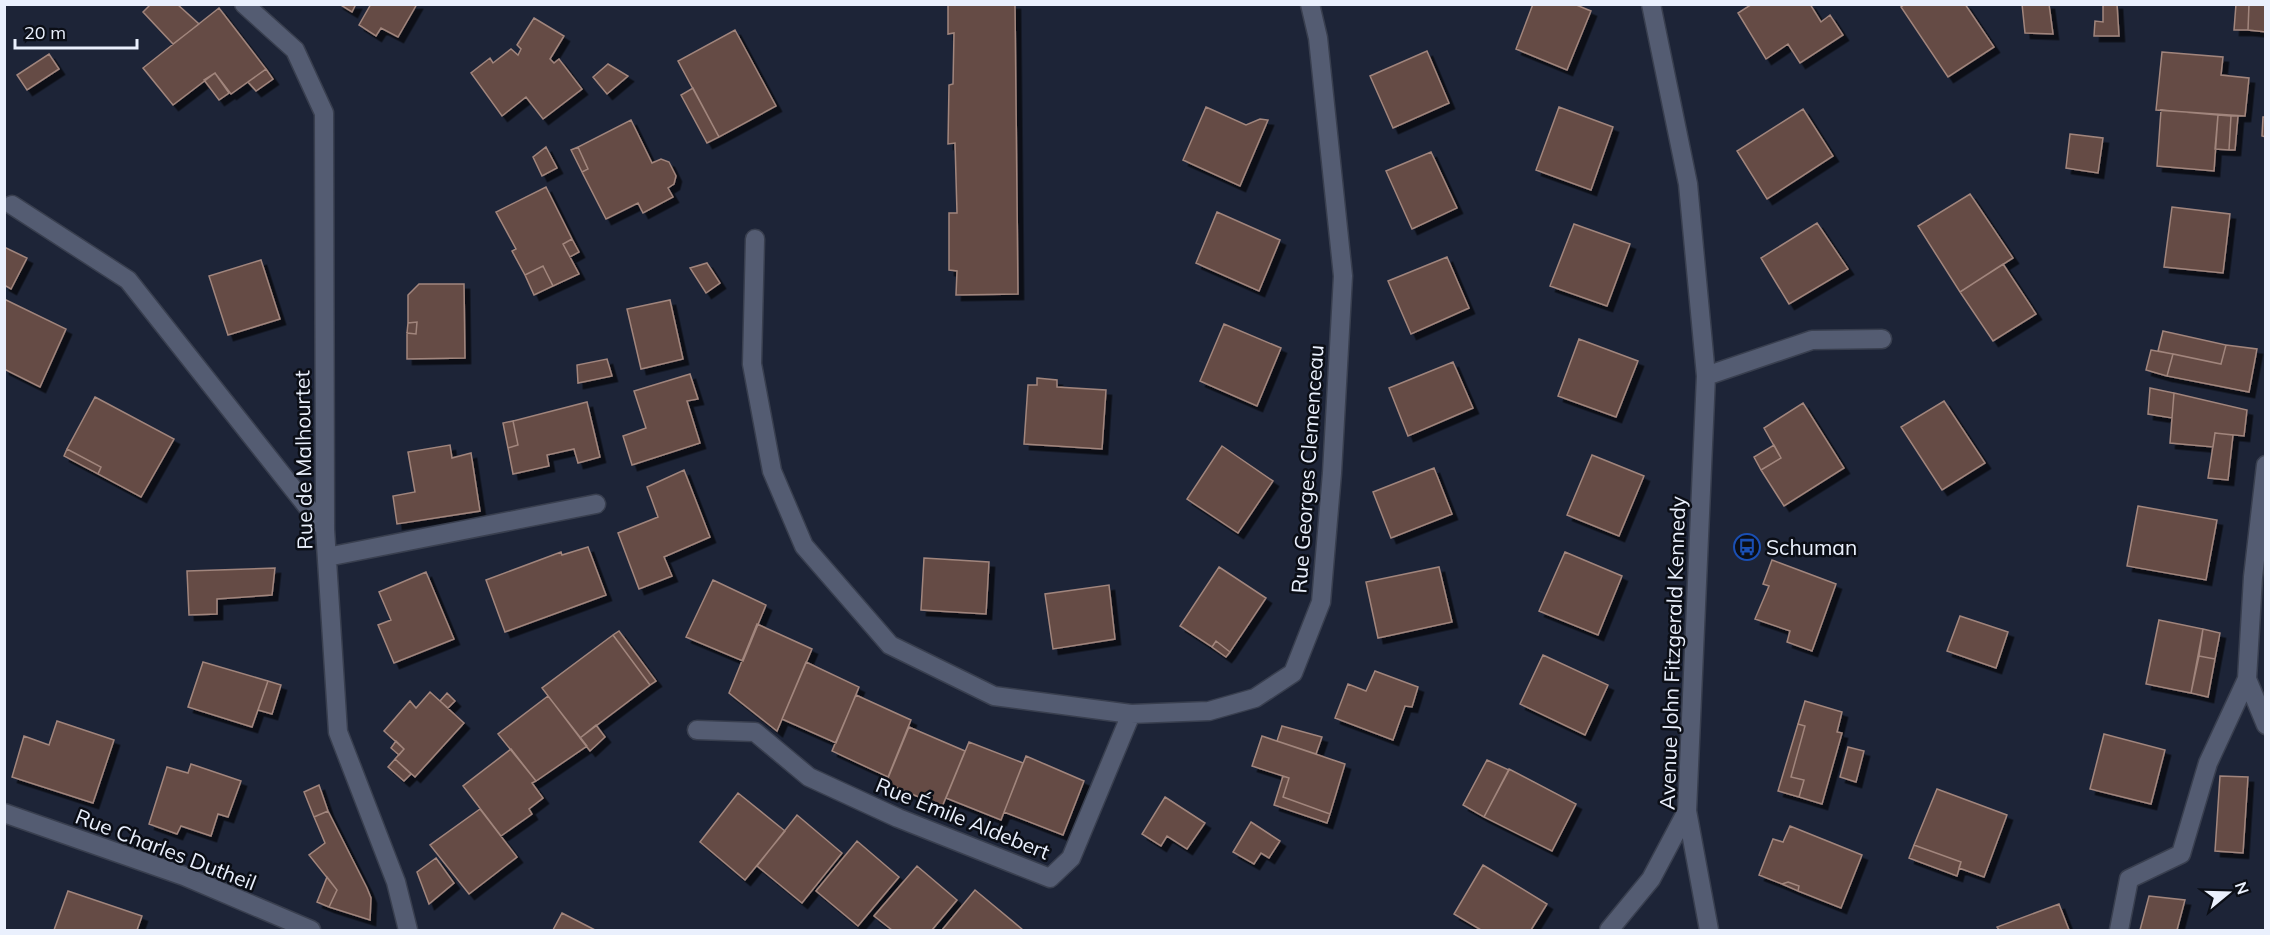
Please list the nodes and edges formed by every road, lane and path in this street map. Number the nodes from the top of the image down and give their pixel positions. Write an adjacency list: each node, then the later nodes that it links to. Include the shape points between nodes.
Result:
1 (244, 4): 10 (street, Rue de Malhourtet, via 295,50 324,113)
2 (1310, 4): 13 (street, Rue Georges Clemenceau, via 1318,38 1343,276 1321,602 1293,673 1255,698 1209,711)
3 (1651, 4): 7 (street, Avenue John Fitzgerald Kennedy, via 1688,184)
4 (12, 205): 10 (street, via 128,280)
5 (755, 239): 13 (street, Rue Georges Clemenceau, via 752,364 772,471 804,546 890,645 994,696)
6 (1882, 339): 7 (street, via 1812,340)
7 (1706, 376): 16 (street, Avenue John Fitzgerald Kennedy)
8 (2265, 465): 12 (street)
9 (596, 504): 11 (street)
10 (325, 528): 11 (street, Rue de Malhourtet)
11 (327, 557): 19 (street, Rue de Malhourtet, via 338,732 396,882)
12 (2247, 679): 14 (street); 22 (street, via 2208,762 2181,854 2129,879)
13 (1131, 714): 15 (street, Rue Émile Aldebert, via 1071,858 1050,878 898,818 809,777 754,732)
14 (2265, 725)
15 (697, 730)
16 (1687, 811): 20 (street, via 1651,879); 21 (street, Avenue John Fitzgerald Kennedy)
17 (4, 813): 18 (street, Rue Charles Dutheil, via 184,876)
18 (311, 930)
19 (408, 930)
20 (1608, 930)
21 (1708, 930)
22 (2119, 930)

